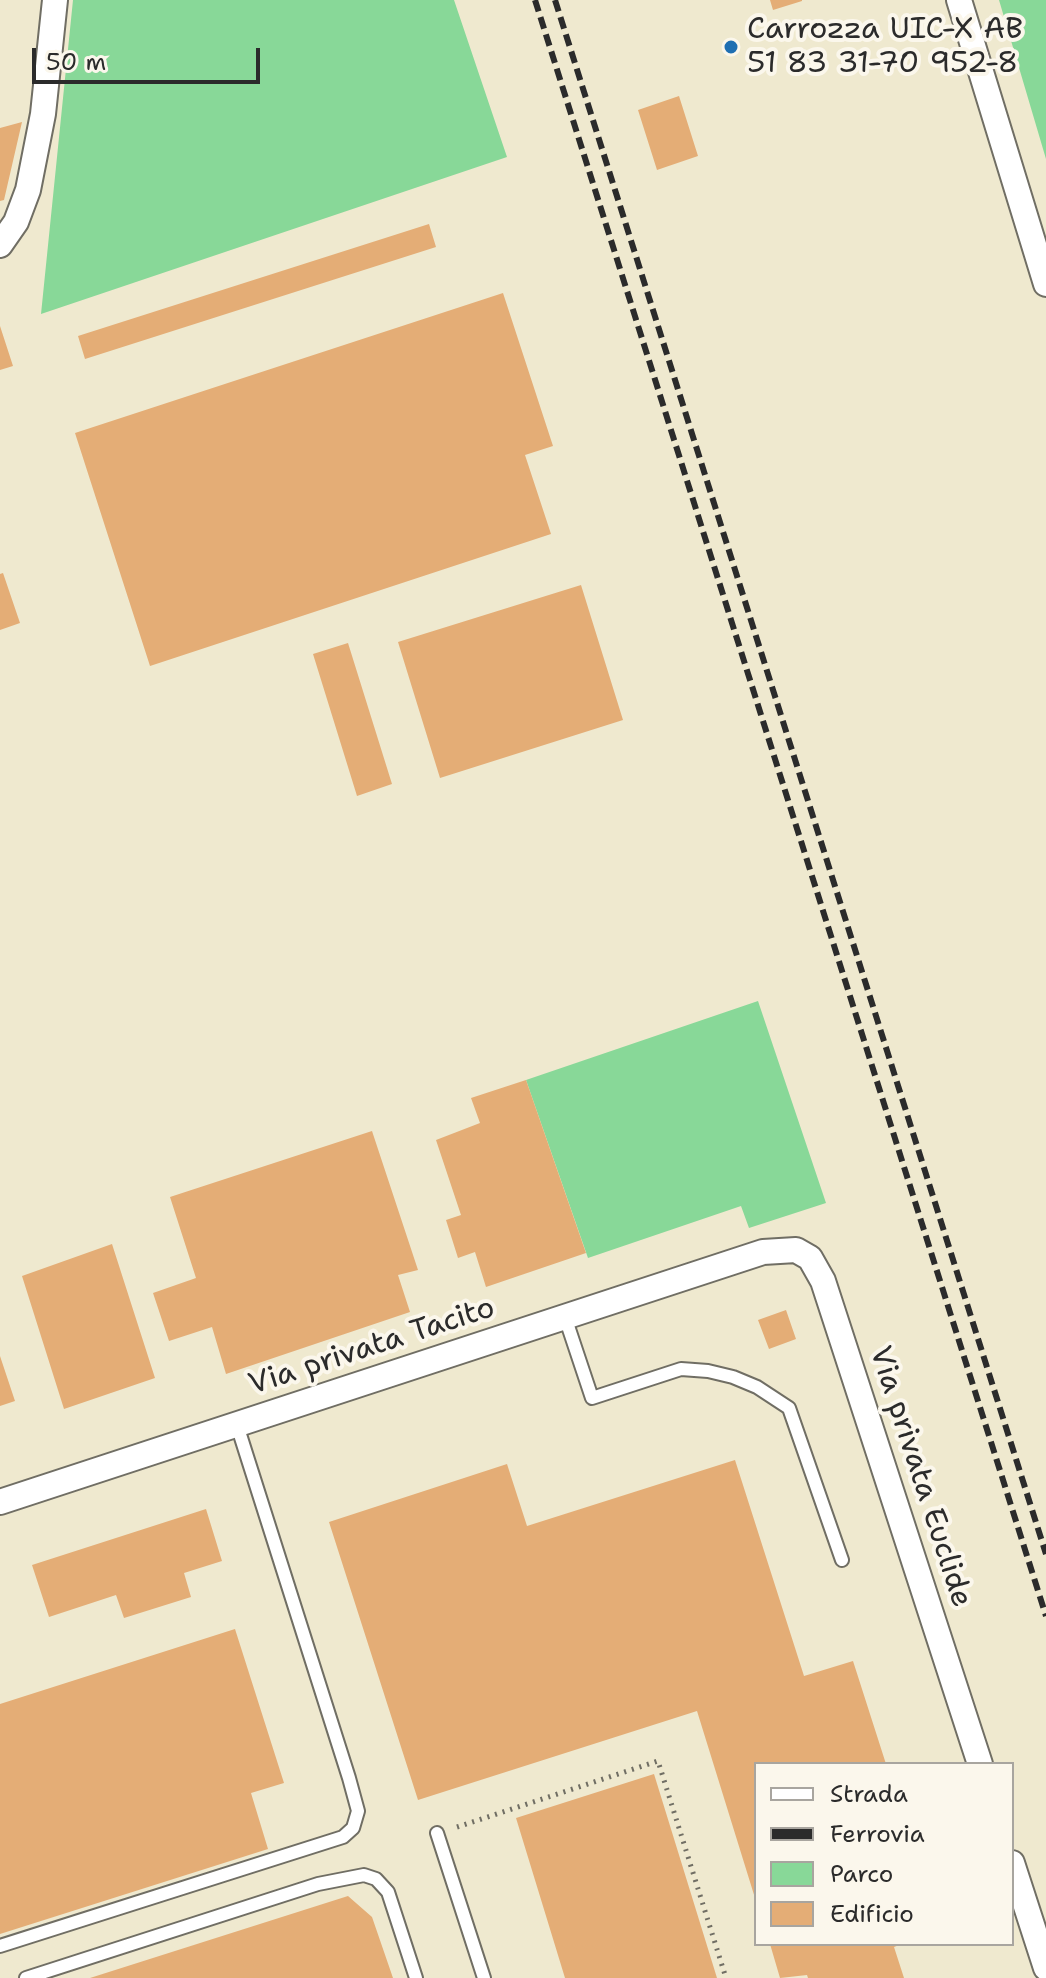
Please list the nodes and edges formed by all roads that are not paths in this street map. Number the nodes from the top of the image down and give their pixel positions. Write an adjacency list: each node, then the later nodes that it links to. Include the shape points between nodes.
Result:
1 (55, 0): 3 (street, via 43,114 28,190)
2 (959, 0): 4 (street)
3 (0, 245)
4 (1046, 284)
5 (763, 1252): 6 (street, Via privata Tacito); 10 (street, Via privata Euclide, via 796,1250 810,1258 823,1281)
6 (565, 1317): 7 (street, Via privata Tacito); 9 (lane, via 592,1398 681,1369 733,1377 789,1408)
7 (237, 1425): 8 (street, Via privata Tacito); 13 (lane, via 352,1789 358,1811 353,1828 343,1837)
8 (0, 1502)
9 (842, 1560)
10 (979, 1762)
11 (437, 1833): 17 (lane)
12 (1014, 1869): 14 (street)
13 (0, 1946)
14 (1046, 1968)
15 (26, 1978): 16 (lane, via 318,1884 364,1875 388,1892)
16 (416, 1978)
17 (484, 1978)

